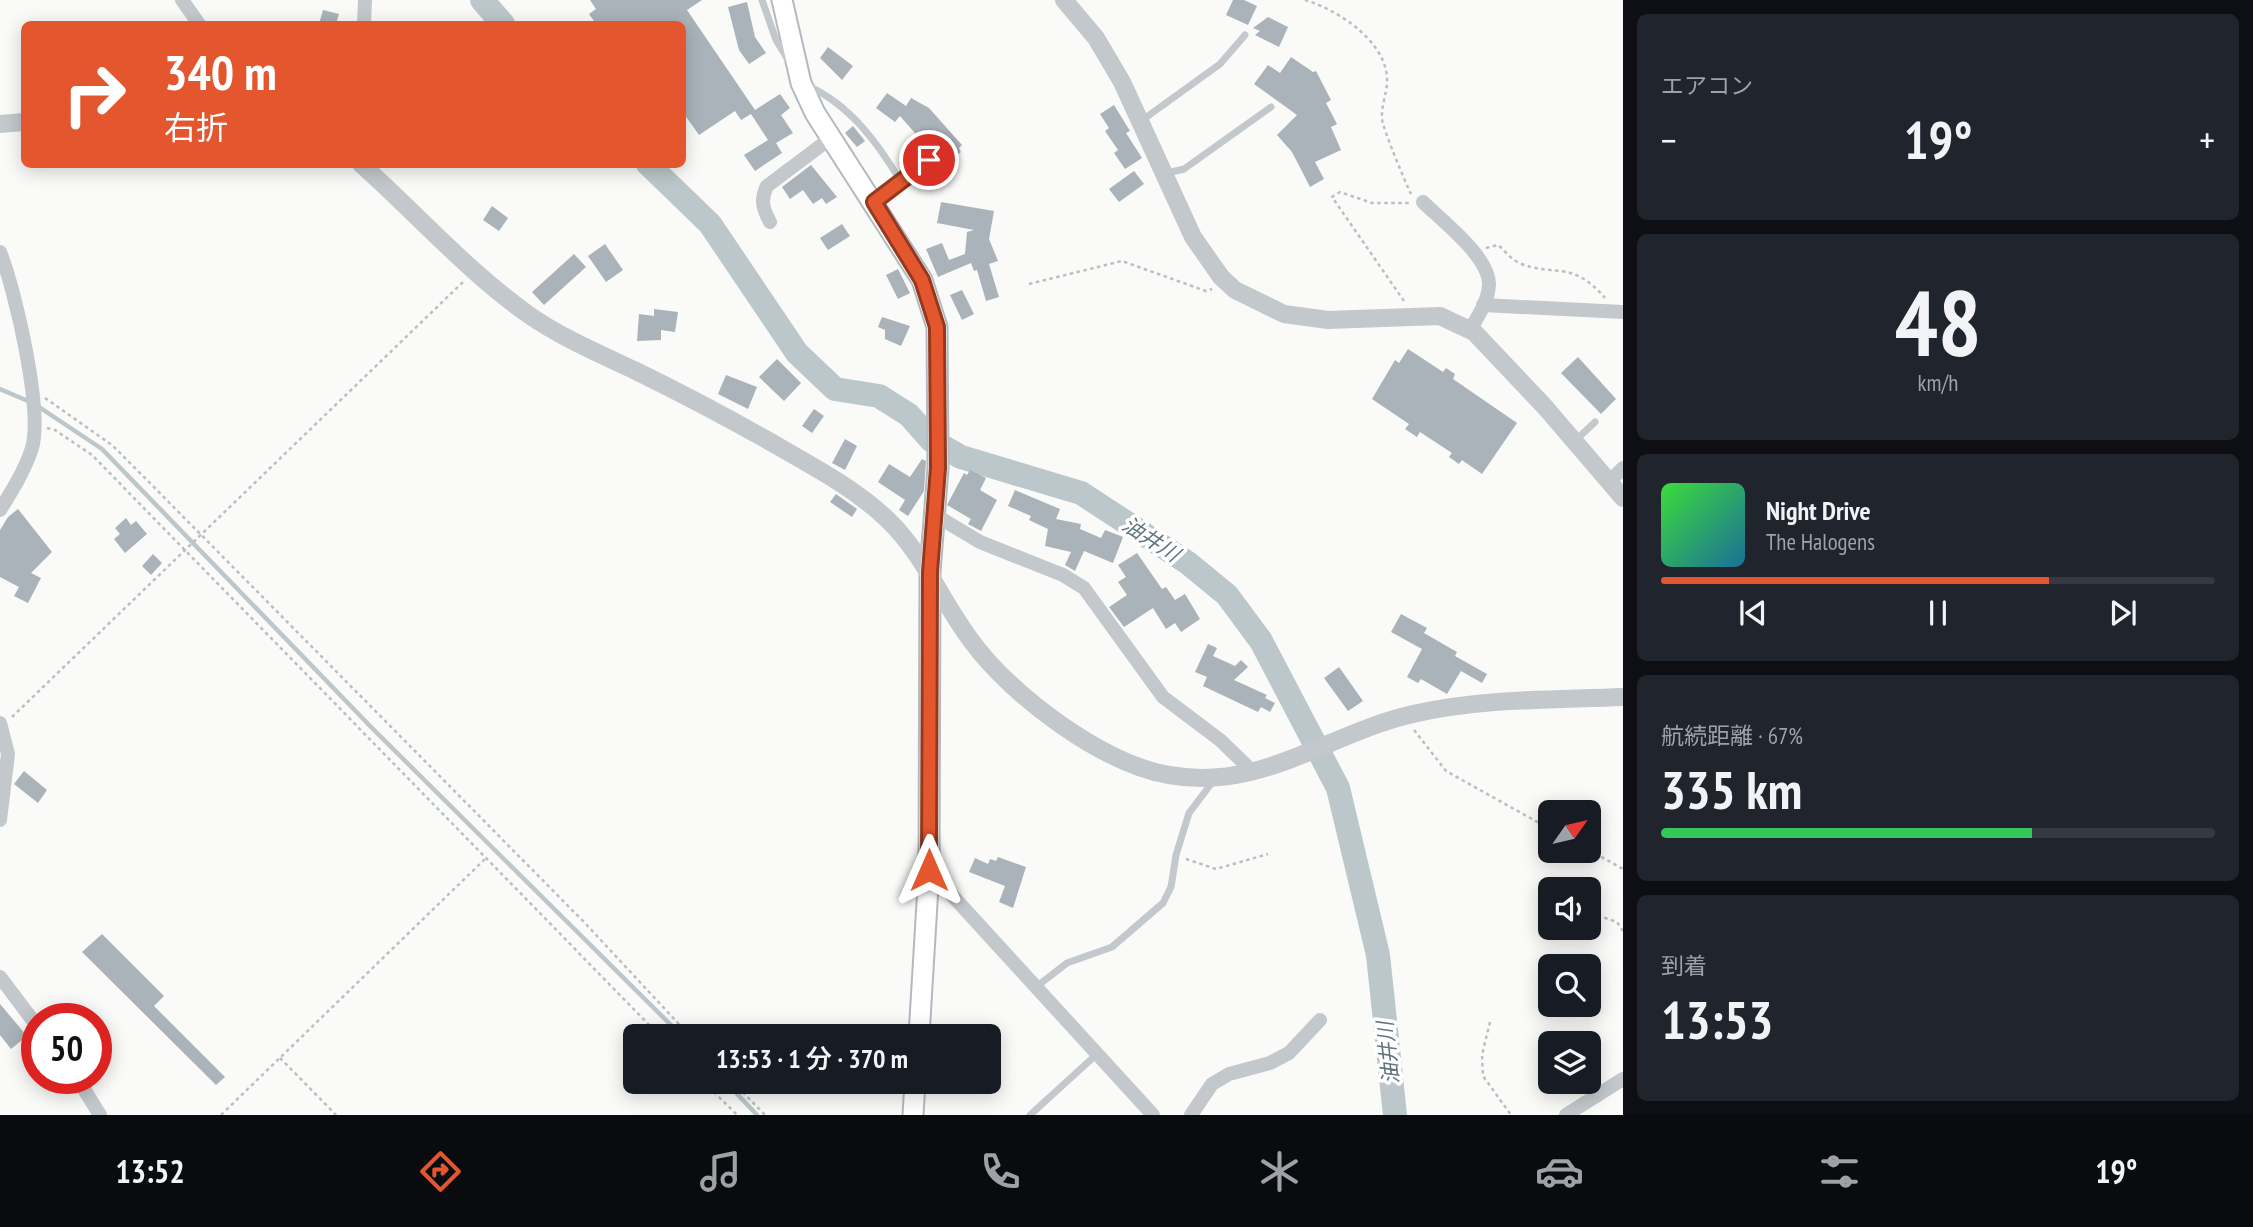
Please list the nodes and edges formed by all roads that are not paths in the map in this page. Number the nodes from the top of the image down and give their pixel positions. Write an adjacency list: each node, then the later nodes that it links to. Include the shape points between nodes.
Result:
1 (182, 0): 6 (street)
2 (365, 0): 7 (street)
3 (762, 0): 9 (lane, via 776,40)
4 (782, 0): 9 (main road)
5 (1064, 0): 11 (street, via 1096,38)
6 (197, 21)
7 (364, 21)
8 (1245, 35): 11 (lane, via 1220,64)
9 (798, 75): 14 (main road); 18 (lane, via 858,122)
10 (1271, 107): 17 (lane, via 1184,169)
11 (1141, 121): 17 (street)
12 (21, 122): 13 (street)
13 (0, 124)
14 (831, 138): 19 (main road); 21 (street, via 767,186 762,208)
15 (929, 160): 18 (street)
16 (365, 168): 33 (street, via 530,315 833,478 886,518)
17 (1166, 174): 25 (street, via 1194,237 1229,284 1258,304 1284,314 1328,320 1440,316)
18 (901, 182): 19 (street)
19 (874, 202): 32 (main road, via 928,292 937,327)
20 (1423, 202): 23 (street, via 1480,260 1489,284)
21 (770, 222)
22 (0, 251): 31 (street, via 34,422 27,462)
23 (1483, 305): 24 (street); 25 (street)
24 (1618, 312)
25 (1470, 330): 27 (street)
26 (1595, 422): 27 (lane)
27 (1575, 441): 29 (street)
28 (1623, 468): 29 (street)
29 (1609, 482): 30 (street)
30 (1623, 498)
31 (0, 510)
32 (935, 515): 33 (main road); 36 (street, via 980,542 1084,588 1163,697 1220,740)
33 (930, 572): 37 (street, via 971,642 997,673 1030,701 1103,751 1137,767); 39 (main road)
34 (1623, 697): 36 (street, via 1482,703 1404,716 1297,759)
35 (1, 724): 38 (street, via 8,754)
36 (1249, 772): 37 (street)
37 (1214, 779): 41 (lane, via 1189,813 1171,887 1154,910 1112,947 1068,963)
38 (0, 820)
39 (929, 870): 41 (street); 44 (main road)
40 (0, 977): 42 (street)
41 (1036, 986): 45 (street)
42 (21, 1005)
43 (1321, 1020): 53 (street, via 1289,1053 1212,1084)
44 (920, 1024)
45 (1097, 1054): 51 (lane); 52 (street)
46 (1623, 1079): 54 (street)
47 (87, 1094): 49 (street)
48 (914, 1094): 50 (main road)
49 (100, 1115)
50 (913, 1115)
51 (1030, 1115)
52 (1153, 1115)
53 (1191, 1115)
54 (1566, 1115)

